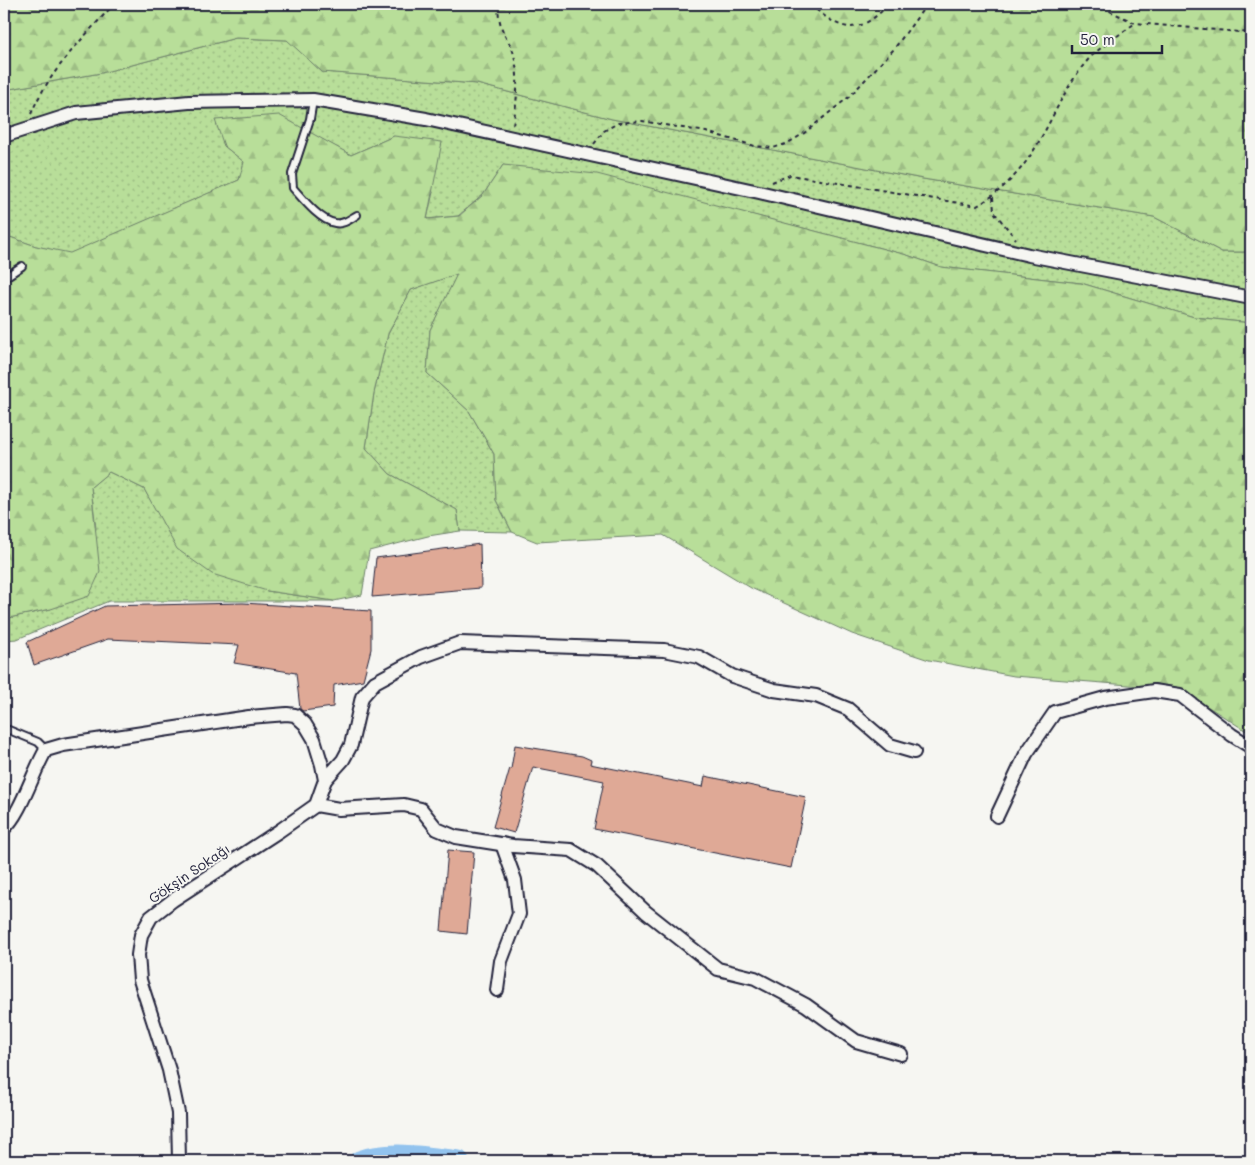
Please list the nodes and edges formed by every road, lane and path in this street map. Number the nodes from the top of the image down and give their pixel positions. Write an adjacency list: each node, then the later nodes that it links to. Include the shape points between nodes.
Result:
1 (114, 4): 10 (path, via 58,68 37,100)
2 (498, 4): 12 (path, via 517,71)
3 (810, 4): 4 (path, via 825,17 851,28 878,15)
4 (889, 4)
5 (927, 4): 13 (path, via 894,49 850,96 786,144 773,148 755,146 706,132 642,121 618,123 604,131)
6 (1095, 4): 7 (path)
7 (1135, 23): 8 (path); 15 (path, via 1088,60 1066,90 1032,153)
8 (1251, 32)
9 (313, 100): 10 (street, via 180,103 76,113); 12 (street, via 426,119); 16 (lane, via 292,174 293,188 322,217 335,223 346,222)
10 (25, 128): 11 (street)
11 (4, 136)
12 (512, 138): 13 (street)
13 (587, 154): 14 (street)
14 (750, 190): 15 (path, via 790,175 977,206); 17 (street)
15 (993, 197): 17 (path, via 994,212)
16 (357, 215)
17 (1029, 255): 20 (street)
18 (22, 266): 19 (lane)
19 (4, 278)
20 (1251, 298)
21 (4, 728): 23 (lane, via 38,742)
22 (1251, 747): 27 (street, via 1180,695 1154,691 1105,698 1055,712 1026,754)
23 (46, 750): 25 (street, via 63,744 287,714 295,715 305,724 314,739); 28 (street, via 19,806)
24 (914, 752): 25 (street, via 890,745 848,709 816,696 774,690 732,676 699,657 664,650 460,643 420,657 376,682 362,697 351,745 343,760)
25 (325, 780): 26 (street)
26 (316, 805): 29 (street, via 338,809 404,804 421,809 437,829 456,837); 32 (street, Gökşin Sokağı, via 150,917 141,935 138,955 140,980 178,1113)
27 (997, 816)
28 (4, 828)
29 (502, 844): 30 (street, via 515,880 519,914 501,961); 31 (street, via 571,850 597,866 646,912 718,969 755,978 806,1005 856,1041)
30 (497, 990)
31 (901, 1054)
32 (178, 1161)

